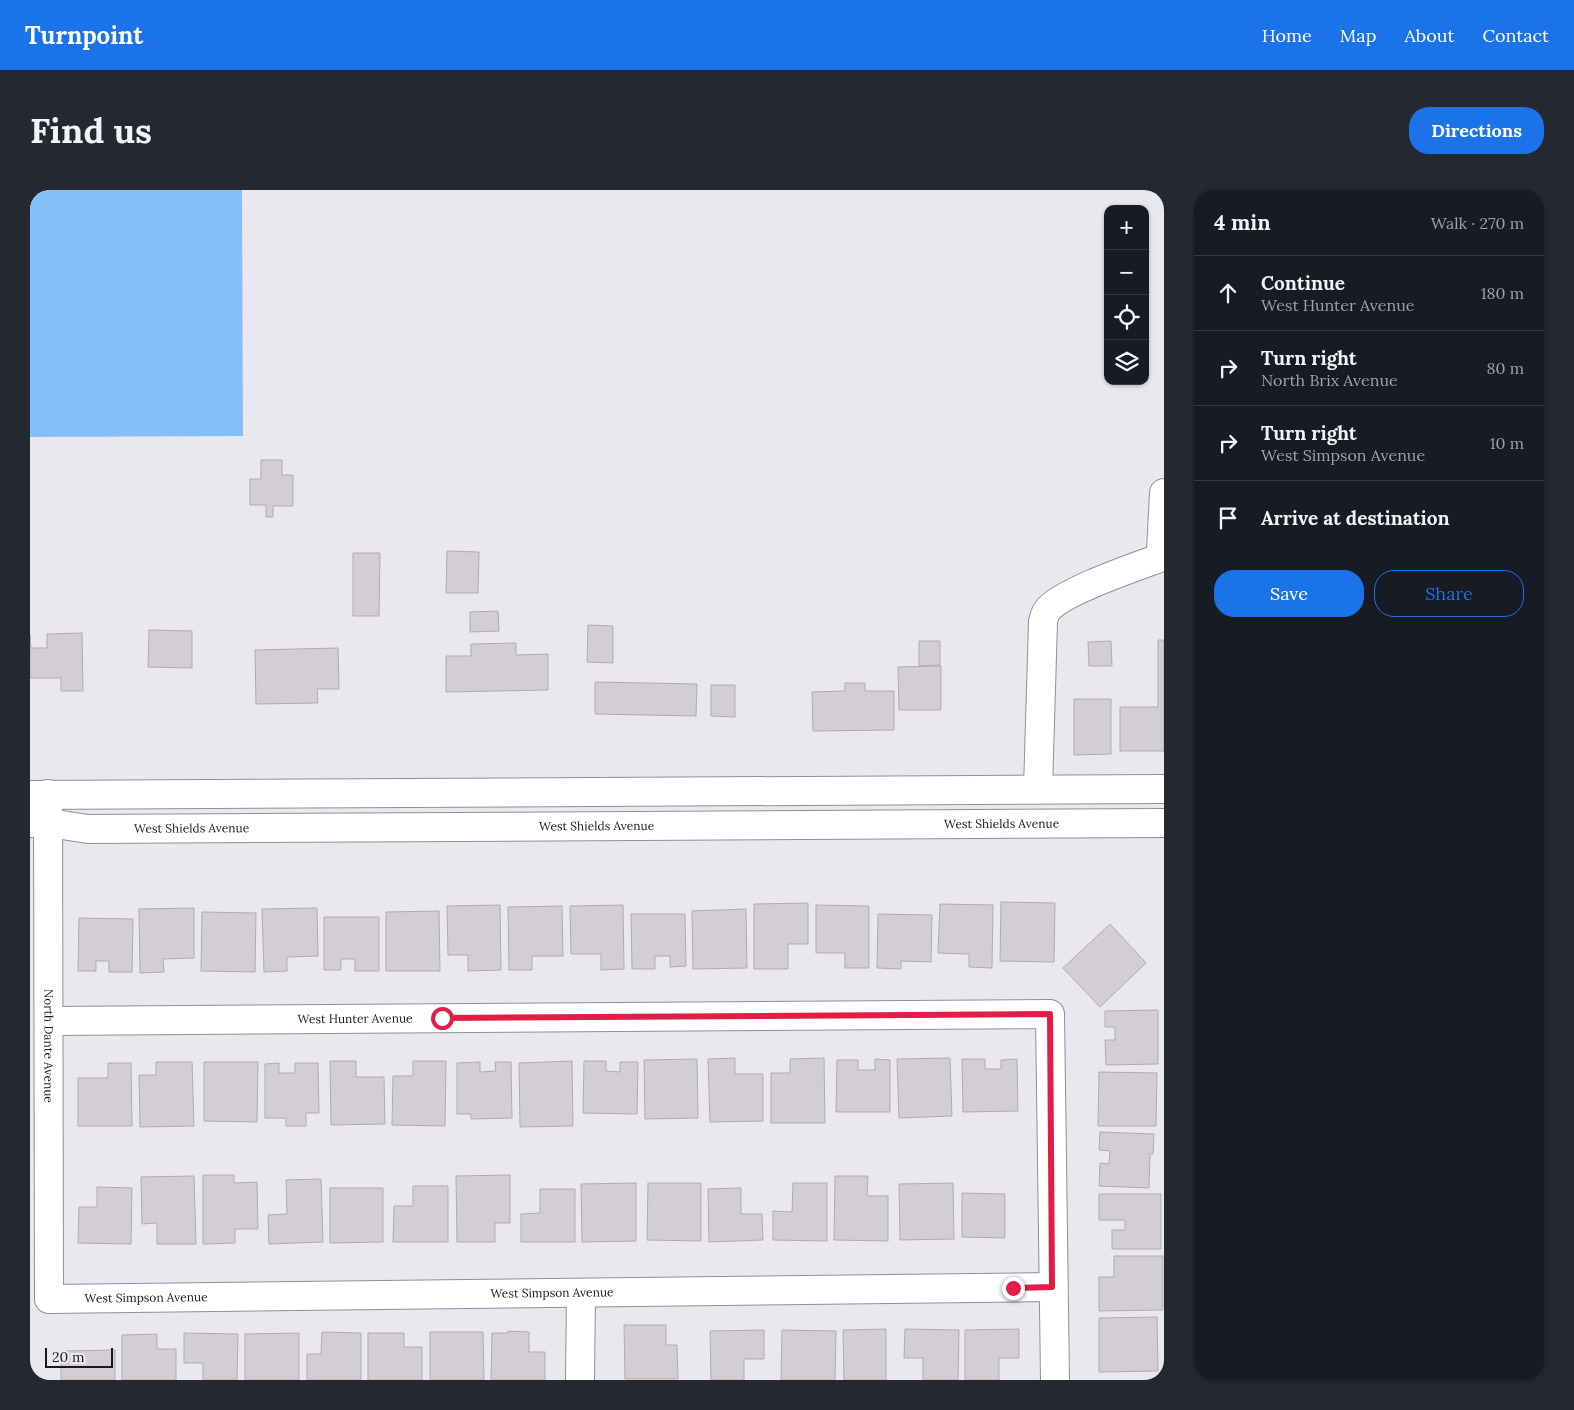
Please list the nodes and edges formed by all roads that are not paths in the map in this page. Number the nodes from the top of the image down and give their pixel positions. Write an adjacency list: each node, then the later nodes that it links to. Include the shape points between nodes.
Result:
1 (1164, 493): 2 (street)
2 (1160, 559): 4 (street, via 1097,582 1047,610 1043,622)
3 (1164, 788): 4 (street)
4 (1038, 789): 5 (street)
5 (39, 794): 6 (street, North Dante Avenue)
6 (40, 823): 7 (street, West Shields Avenue, via 98,829); 8 (street, North Dante Avenue)
7 (1164, 823)
8 (50, 1021): 9 (street, West Hunter Avenue, via 1050,1014); 11 (street, North Dante Avenue)
9 (1052, 1287): 10 (street, West Simpson Avenue); 13 (street)
10 (581, 1293): 11 (street, West Simpson Avenue); 12 (street)
11 (49, 1299)
12 (580, 1380)
13 (1055, 1380)

